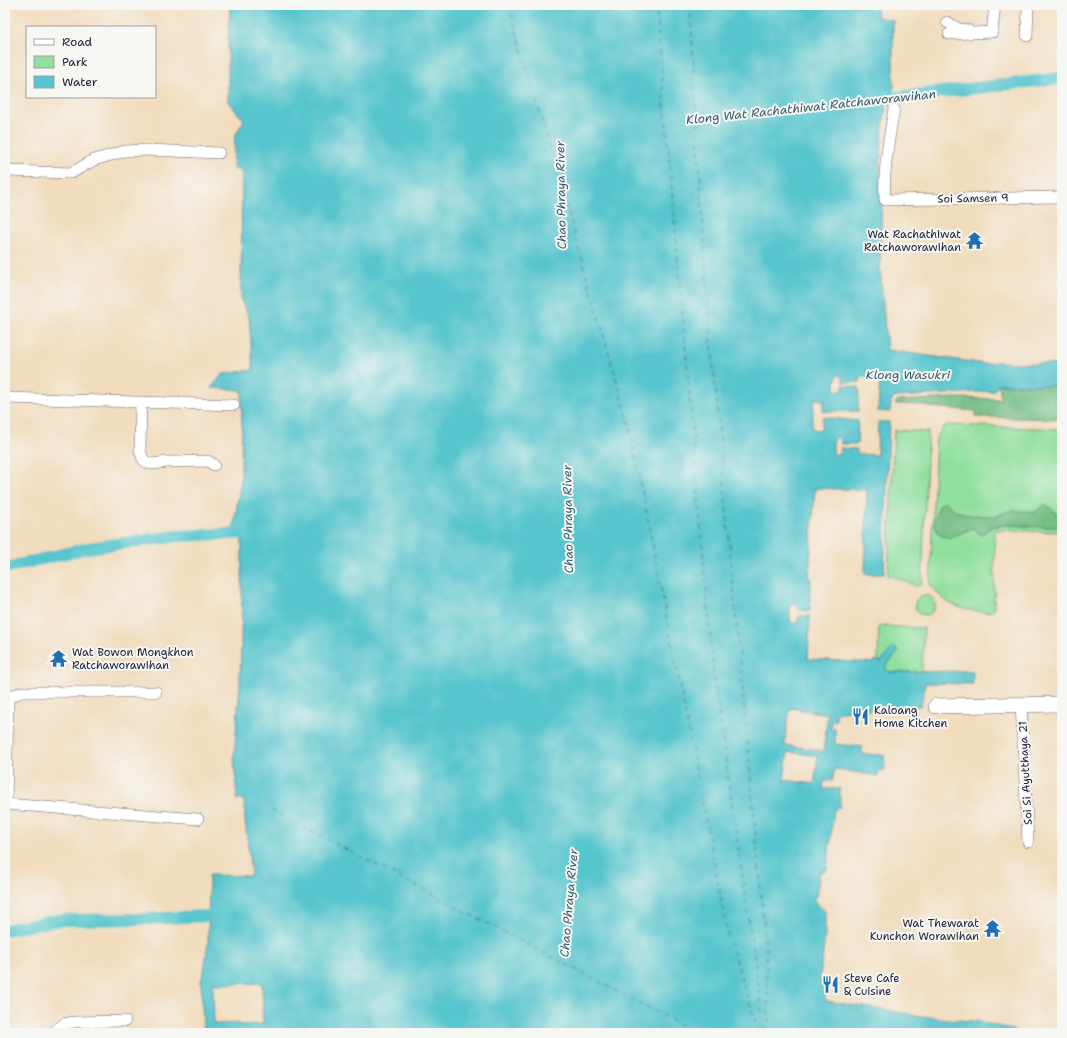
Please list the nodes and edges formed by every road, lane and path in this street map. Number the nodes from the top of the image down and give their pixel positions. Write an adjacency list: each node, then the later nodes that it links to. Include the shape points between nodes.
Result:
1 (995, 5): 5 (street, via 992,32)
2 (1028, 5): 6 (street)
3 (947, 22): 5 (street)
4 (949, 34): 5 (street)
5 (976, 34)
6 (1027, 36)
7 (894, 108): 10 (street, Soi Samsen 9, via 886,160 885,200)
8 (219, 153): 9 (street, via 125,151 94,160 71,173)
9 (5, 171)
10 (1062, 197)
11 (5, 398): 12 (street)
12 (141, 402): 13 (street); 14 (street, via 140,450 147,463 208,461)
13 (234, 405)
14 (214, 465)
15 (156, 692): 19 (street, via 22,692 11,696 8,700)
16 (1021, 704): 17 (street); 18 (street); 21 (street, Soi Si Ayutthaya 21)
17 (1062, 704)
18 (936, 706)
19 (6, 805): 20 (street)
20 (198, 819)
21 (1028, 842)
22 (125, 1021): 23 (street, via 74,1022 64,1024)
23 (52, 1033)

